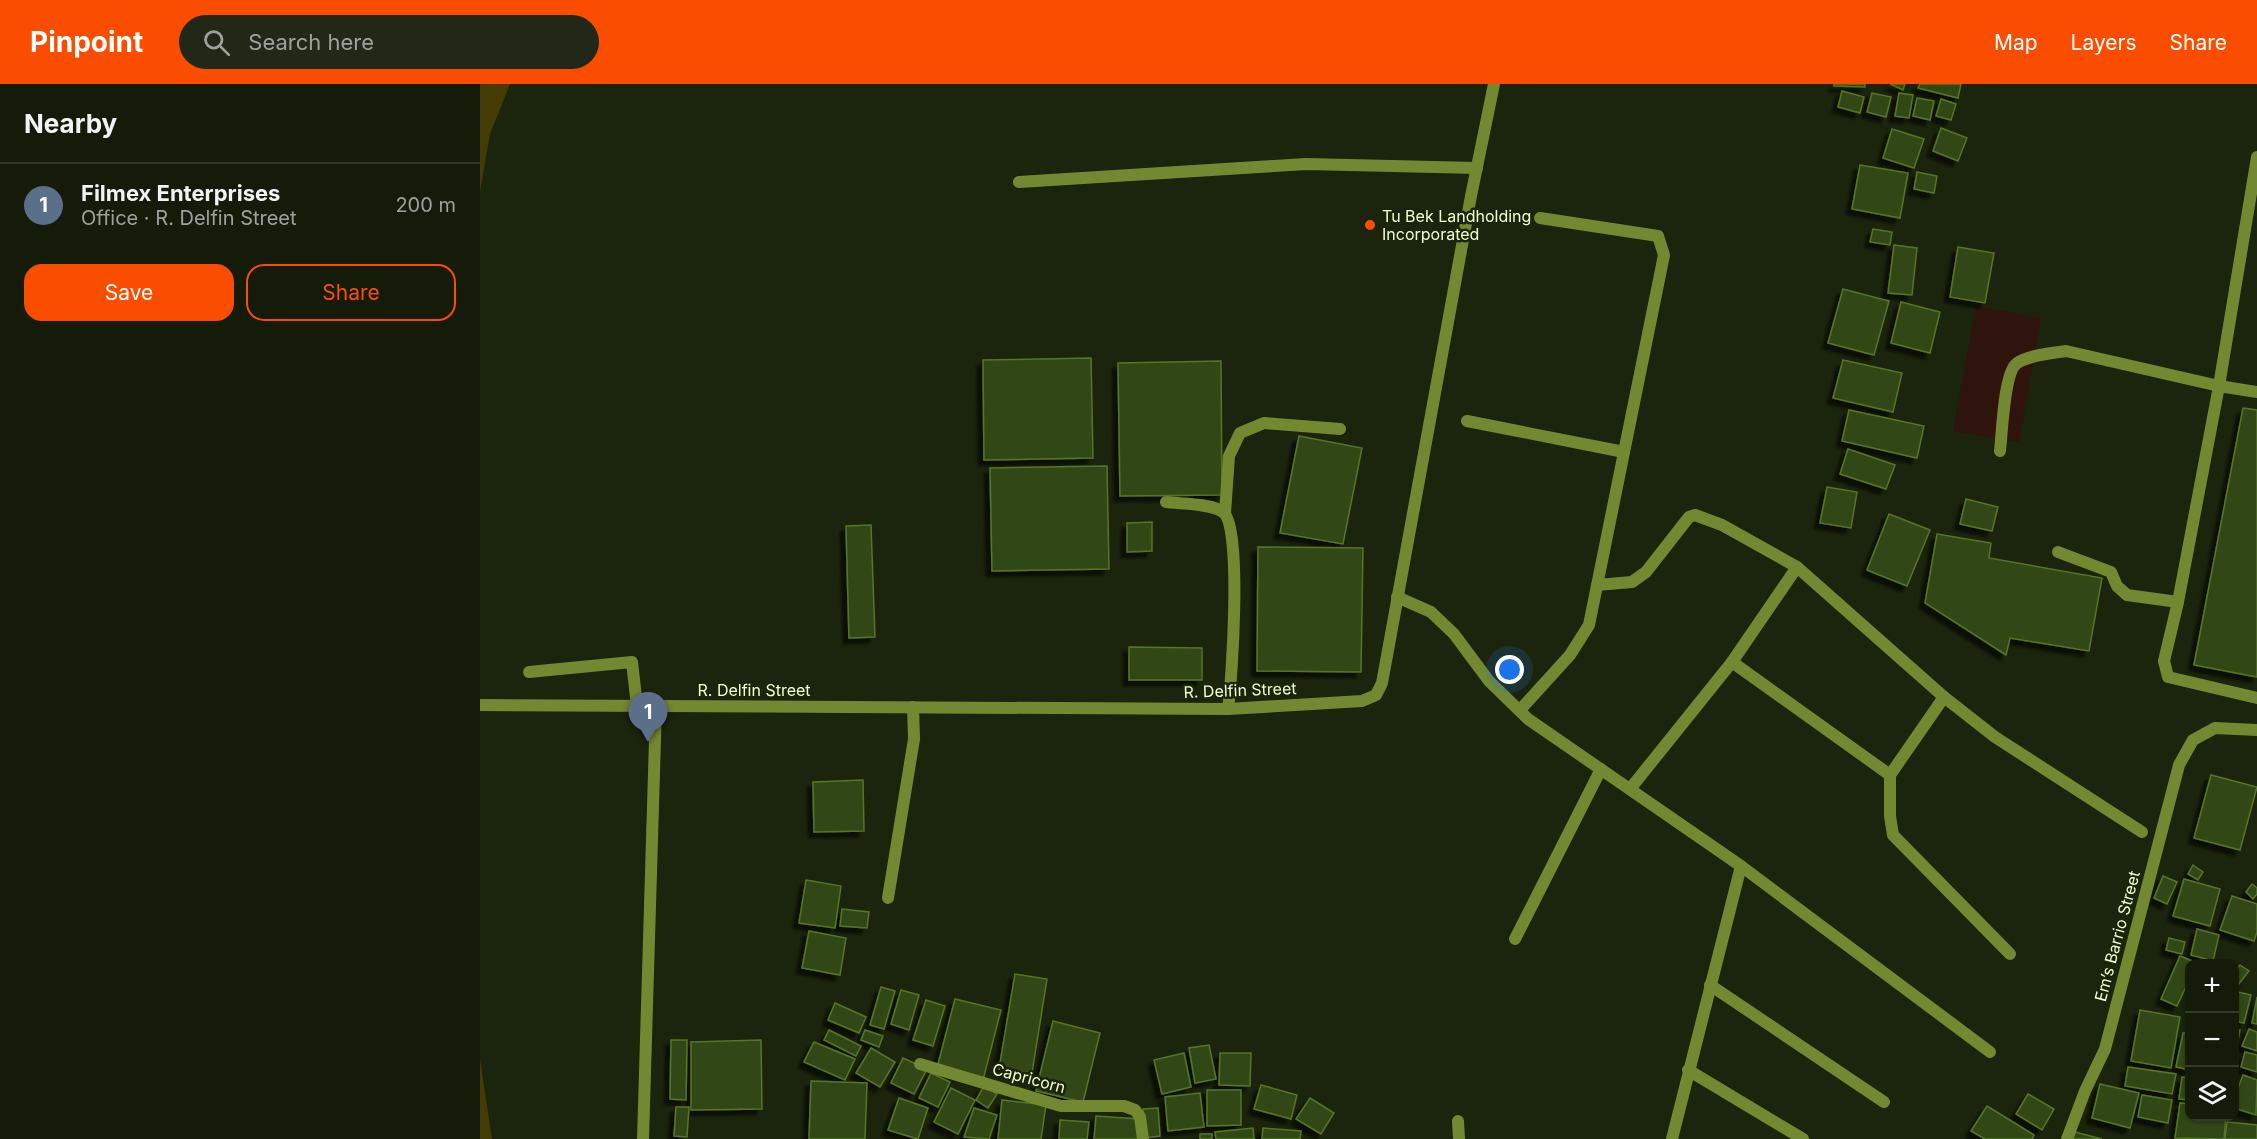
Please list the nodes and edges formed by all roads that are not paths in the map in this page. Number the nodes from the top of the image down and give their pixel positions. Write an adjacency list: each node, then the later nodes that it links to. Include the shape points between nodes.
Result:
1 (1494, 84): 3 (street, R. Delfin Street)
2 (2257, 157): 6 (street)
3 (1477, 168): 4 (street, via 1306,164); 17 (street, R. Delfin Street)
4 (1019, 182)
5 (1540, 218): 11 (street, via 1658,236 1664,255 1660,281)
6 (2219, 386): 7 (street); 10 (street, via 2066,351 2044,354 2016,364 2011,372); 18 (street)
7 (2257, 392)
8 (1467, 421): 11 (street)
9 (1340, 429): 13 (street, via 1264,423 1240,433 1229,456)
10 (2000, 451)
11 (1624, 452): 16 (street)
12 (1166, 502): 13 (street, via 1215,507)
13 (1225, 513): 27 (street, via 1231,524 1234,548)
14 (2058, 552): 18 (street, via 2111,572 2117,586 2127,595)
15 (1797, 567): 16 (street, via 1722,525 1695,515 1684,521 1646,572 1632,582); 19 (street); 21 (street)
16 (1597, 585): 28 (street, via 1590,625 1570,655)
17 (1397, 597): 27 (street, R. Delfin Street, via 1382,684 1376,695 1362,701); 28 (street, via 1431,612 1454,634 1489,681)
18 (2178, 602): 22 (street, via 2164,662 2168,677)
19 (1732, 662): 31 (street); 32 (street)
20 (529, 672): 24 (street, via 632,662)
21 (1944, 697): 31 (street); 33 (street, via 1995,737)
22 (2257, 698)
23 (480, 705): 24 (street, R. Delfin Street)
24 (637, 706): 25 (street, R. Delfin Street)
25 (656, 706): 26 (street, R. Delfin Street); 44 (street)
26 (913, 708): 27 (street, R. Delfin Street); 35 (street, via 914,739)
27 (1228, 709)
28 (1520, 710): 30 (street)
29 (2257, 730): 49 (street, Em’s Barrio Street, via 2215,728 2193,740 2179,765 2105,1049)
30 (1601, 769): 32 (street); 36 (street)
31 (1890, 775): 37 (street, via 1893,835)
32 (1630, 789): 34 (street)
33 (2142, 832)
34 (1741, 866): 38 (street); 39 (street)
35 (888, 898)
36 (1515, 939)
37 (2010, 954)
38 (1710, 985): 41 (street); 42 (street)
39 (1990, 1052)
40 (920, 1064): 45 (street, Capricorn, via 1061,1106 1124,1106 1140,1117)
41 (1688, 1070): 47 (street); 48 (street)
42 (1884, 1102)
43 (1458, 1120): 46 (street)
44 (643, 1139)
45 (1143, 1139)
46 (1459, 1139)
47 (1672, 1139)
48 (1803, 1139)
49 (2067, 1139)

